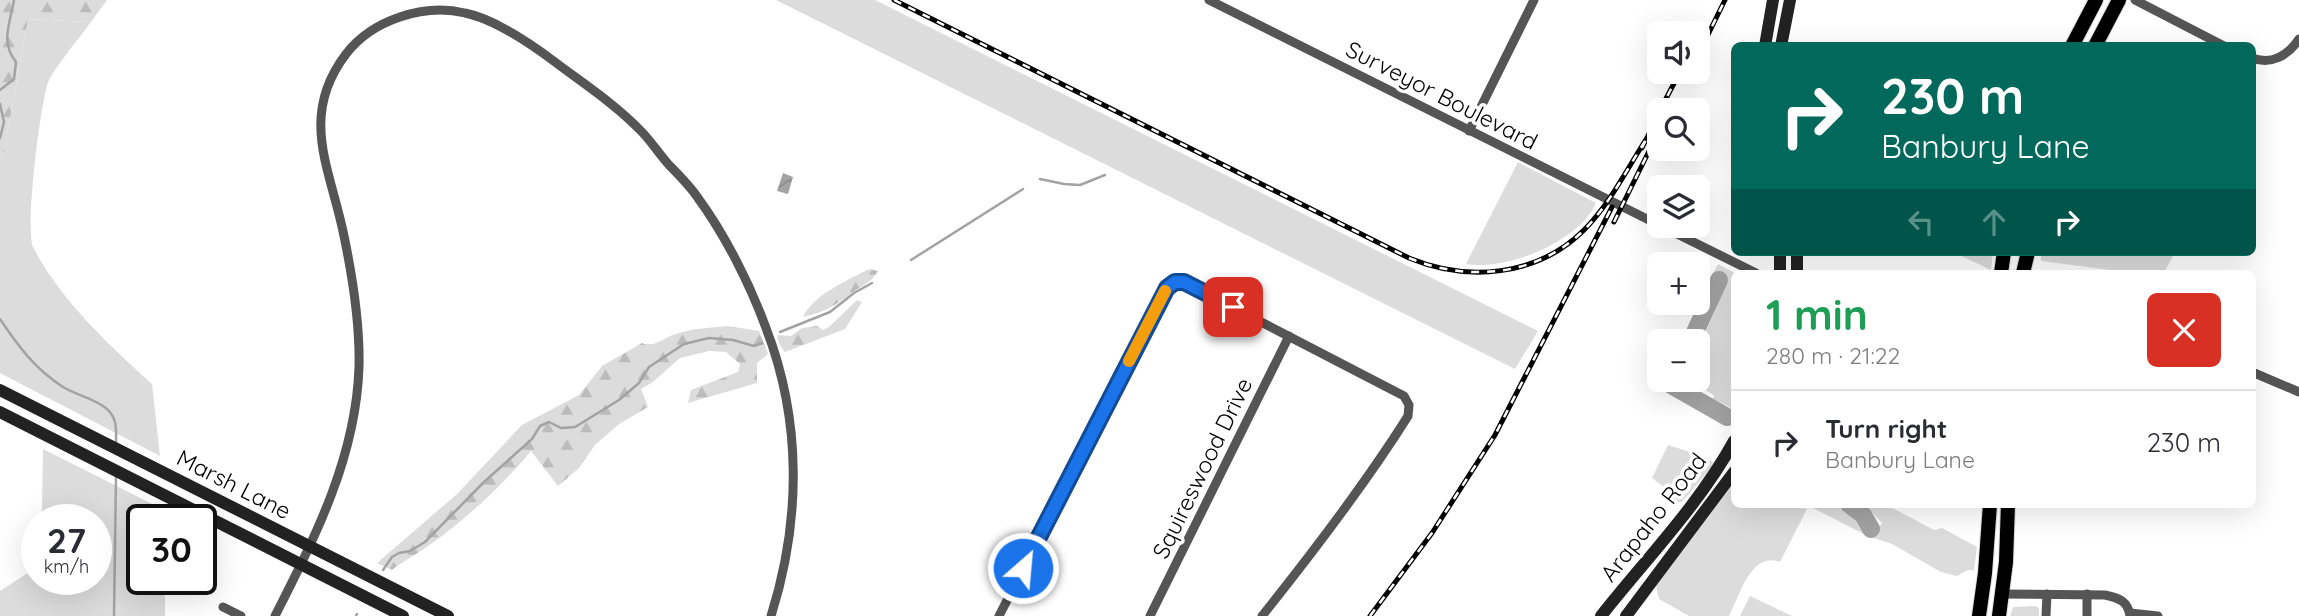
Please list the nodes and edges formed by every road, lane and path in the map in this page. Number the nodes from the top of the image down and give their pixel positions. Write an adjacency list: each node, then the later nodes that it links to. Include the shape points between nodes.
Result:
1 (1209, 0): 15 (street, Surveyor Boulevard)
2 (1534, 0): 15 (street)
3 (1773, 0): 9 (main road)
4 (1790, 0): 10 (main road)
5 (2096, 0): 11 (main road)
6 (2119, 0): 12 (main road)
7 (2135, 0): 13 (street)
8 (2299, 39): 14 (street, via 2279,59)
9 (1766, 42)
10 (1782, 42)
11 (2074, 42)
12 (2097, 42)
13 (2216, 42)
14 (2256, 59)
15 (1469, 131): 16 (street, Surveyor Boulevard)
16 (1647, 219)
17 (1686, 238): 18 (street, Surveyor Boulevard)
18 (1750, 270)
19 (1289, 336): 40 (street, via 1184,282 1167,288); 41 (street, Squireswood Drive); 42 (street, via 1404,396 1408,416 1368,479)
20 (2256, 374): 22 (street)
21 (0, 390): 28 (main road, Marsh Lane)
22 (2299, 392)
23 (0, 412): 29 (main road, Marsh Lane)
24 (1731, 447): 43 (main road, Arapaho Road, via 1686,512)
25 (1731, 476): 44 (main road, Arapaho Road)
26 (1990, 508): 45 (main road)
27 (2008, 508): 30 (main road)
28 (309, 546): 29 (street); 38 (main road, Marsh Lane); 39 (street, via 341,469 354,417 359,369 352,278 322,153 323,104 337,69 361,37 408,13 467,13 549,57 641,130 698,197 735,260 768,331 792,427 791,515 781,584)
29 (301, 564): 36 (street); 37 (main road, Marsh Lane)
30 (2002, 594): 31 (street); 46 (main road)
31 (2047, 594): 32 (street); 47 (street)
32 (2087, 594): 34 (street, via 2121,599); 48 (street)
33 (223, 607): 35 (street)
34 (2130, 615): 49 (street)
35 (242, 616)
36 (275, 616)
37 (403, 616)
38 (448, 616)
39 (771, 616)
40 (999, 616)
41 (1150, 616)
42 (1262, 616)
43 (1601, 616)
44 (1626, 616)
45 (1979, 616)
46 (1999, 616)
47 (2046, 616)
48 (2087, 616)
49 (2158, 616)

